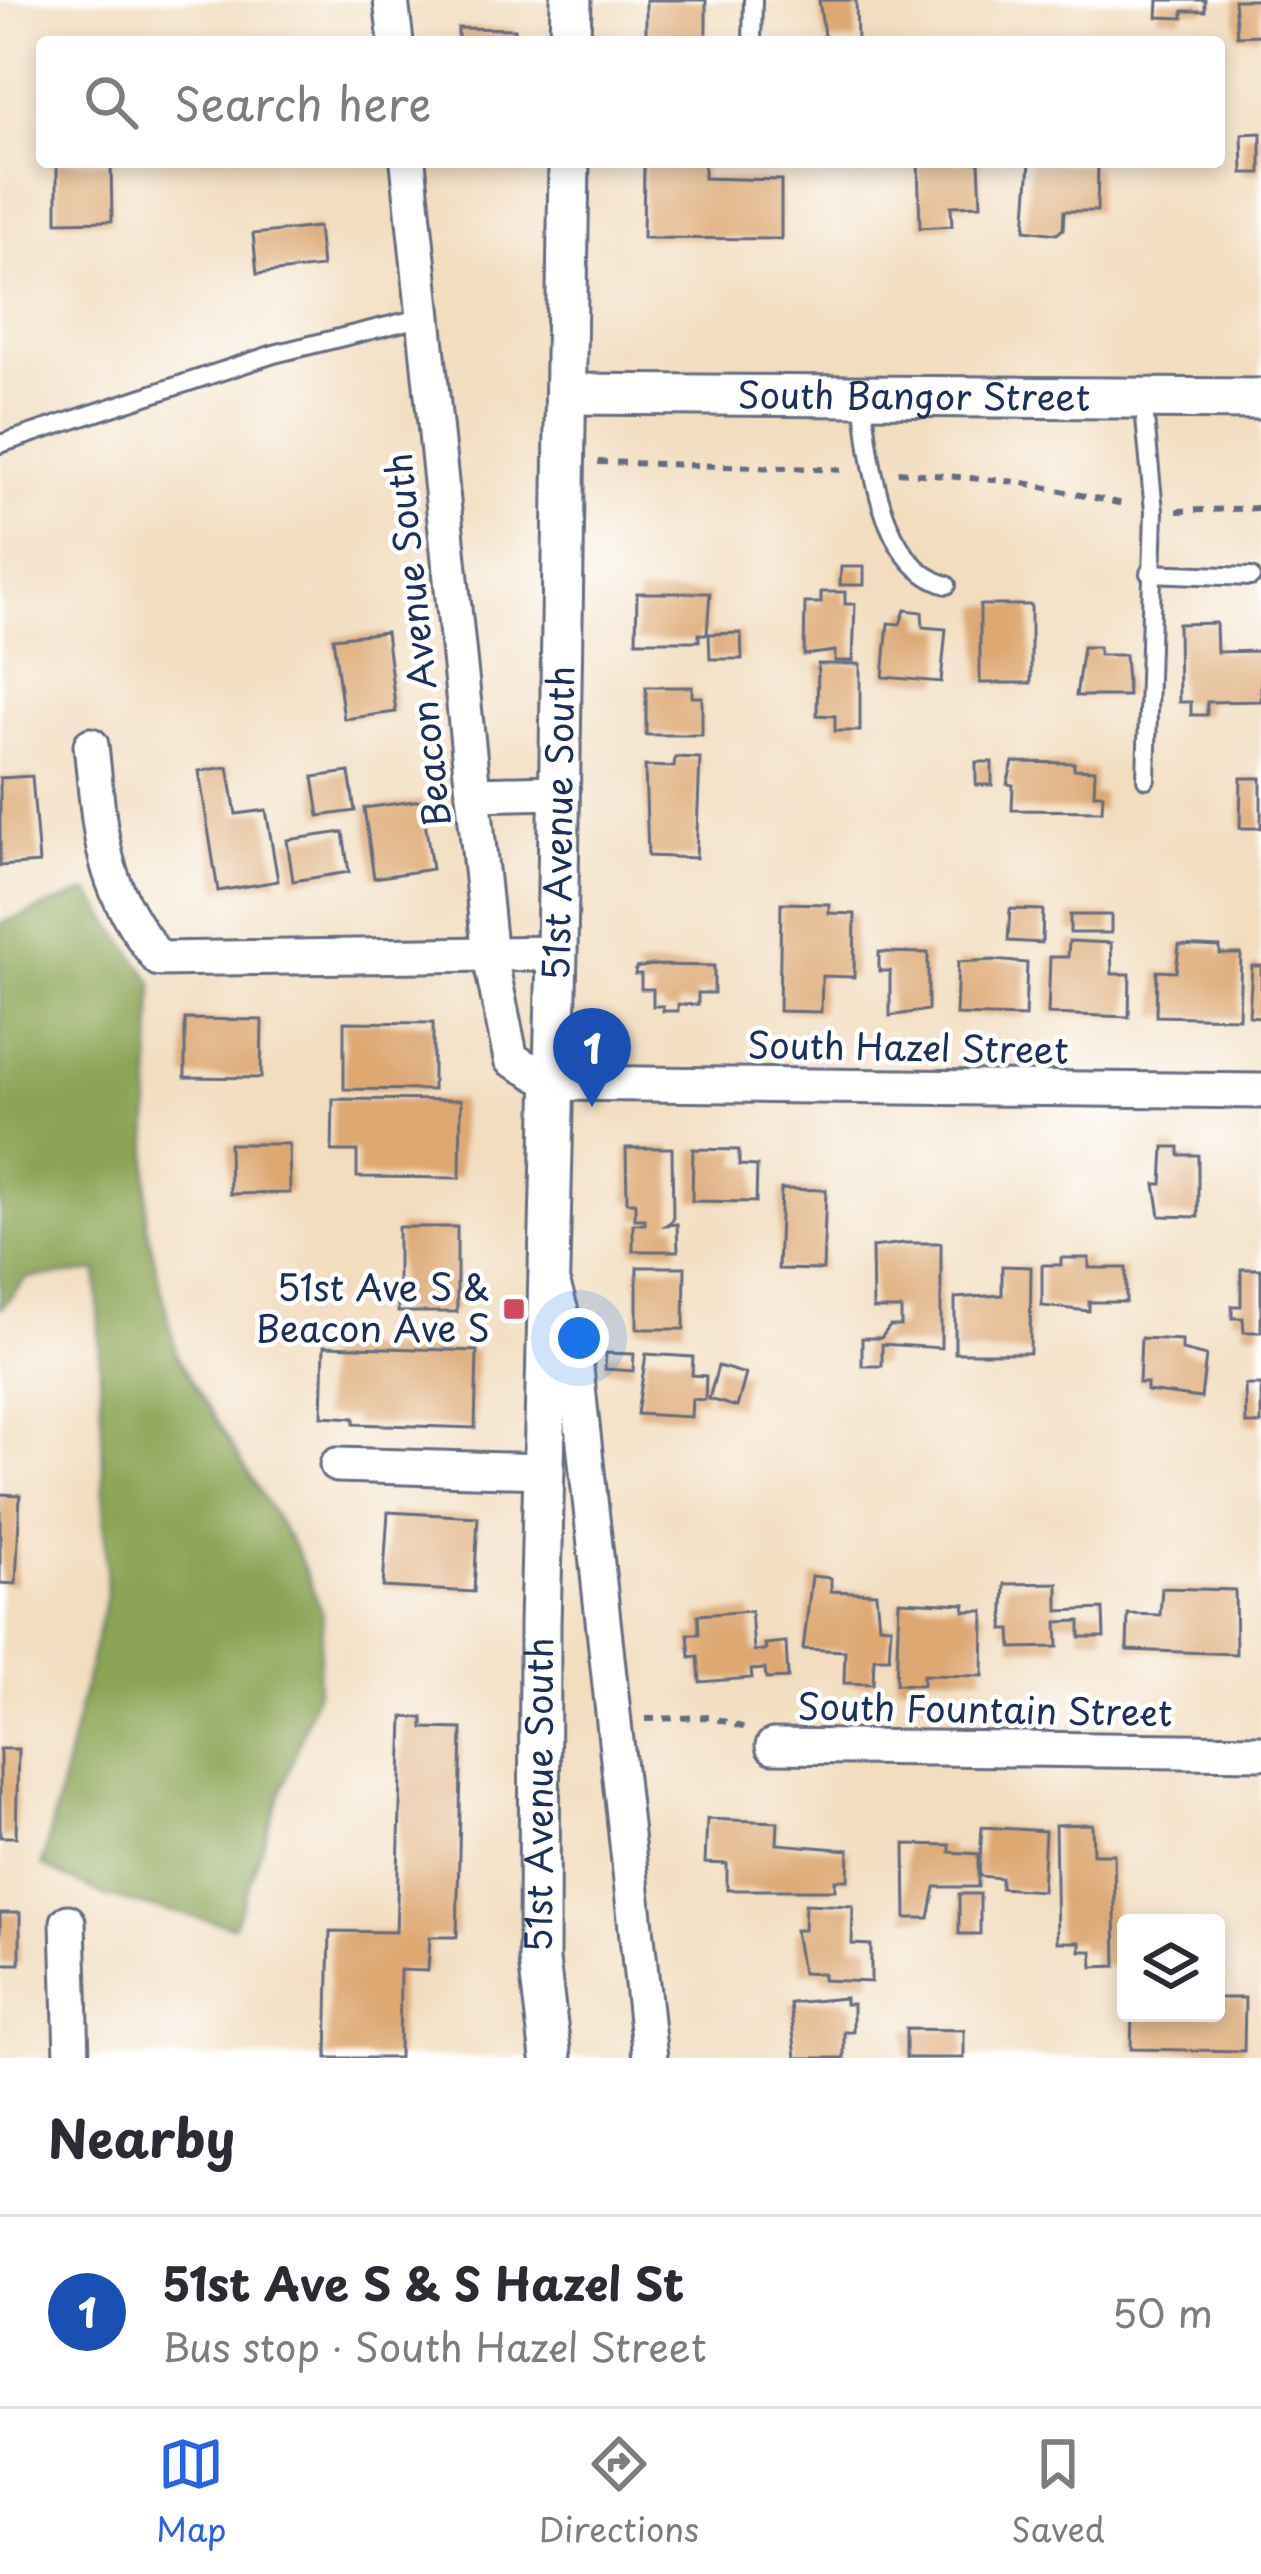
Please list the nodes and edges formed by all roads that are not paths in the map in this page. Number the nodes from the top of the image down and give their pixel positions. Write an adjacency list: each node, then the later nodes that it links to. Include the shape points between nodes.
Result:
1 (391, 0): 4 (street)
2 (571, 0): 5 (street)
3 (753, 0): 6 (lane)
4 (395, 36)
5 (570, 36)
6 (752, 36)
7 (409, 168): 9 (street, Beacon Avenue South)
8 (569, 168): 10 (street, 51st Avenue South)
9 (424, 317): 14 (lane, via 274,354); 21 (street, Beacon Avenue South)
10 (566, 394): 11 (street, South Bangor Street); 20 (street, 51st Avenue South)
11 (863, 396): 12 (street, South Bangor Street); 17 (lane, via 885,521 929,580)
12 (1143, 398): 13 (street, South Bangor Street); 15 (lane, via 1154,511)
13 (1261, 399)
14 (0, 444)
15 (1149, 574): 16 (lane); 19 (lane)
16 (1251, 577)
17 (946, 585)
18 (91, 745): 23 (street, via 103,860 119,904 159,959)
19 (1146, 778)
20 (560, 792): 21 (street); 22 (street, 51st Avenue South)
21 (473, 794): 23 (street, Beacon Avenue South)
22 (557, 953): 23 (street); 24 (street, 51st Avenue South)
23 (490, 957): 24 (street, Beacon Avenue South, via 511,1059)
24 (554, 1083): 25 (street, South Hazel Street); 26 (street, 51st Avenue South)
25 (1261, 1091)
26 (550, 1274): 28 (street, 51st Avenue South); 34 (street, via 575,1359)
27 (337, 1466): 28 (street)
28 (543, 1471): 33 (street, 51st Avenue South, via 539,1960)
29 (773, 1746): 30 (street, South Fountain Street)
30 (1261, 1752)
31 (68, 1922): 32 (street)
32 (72, 2058)
33 (551, 2058)
34 (650, 2058)

